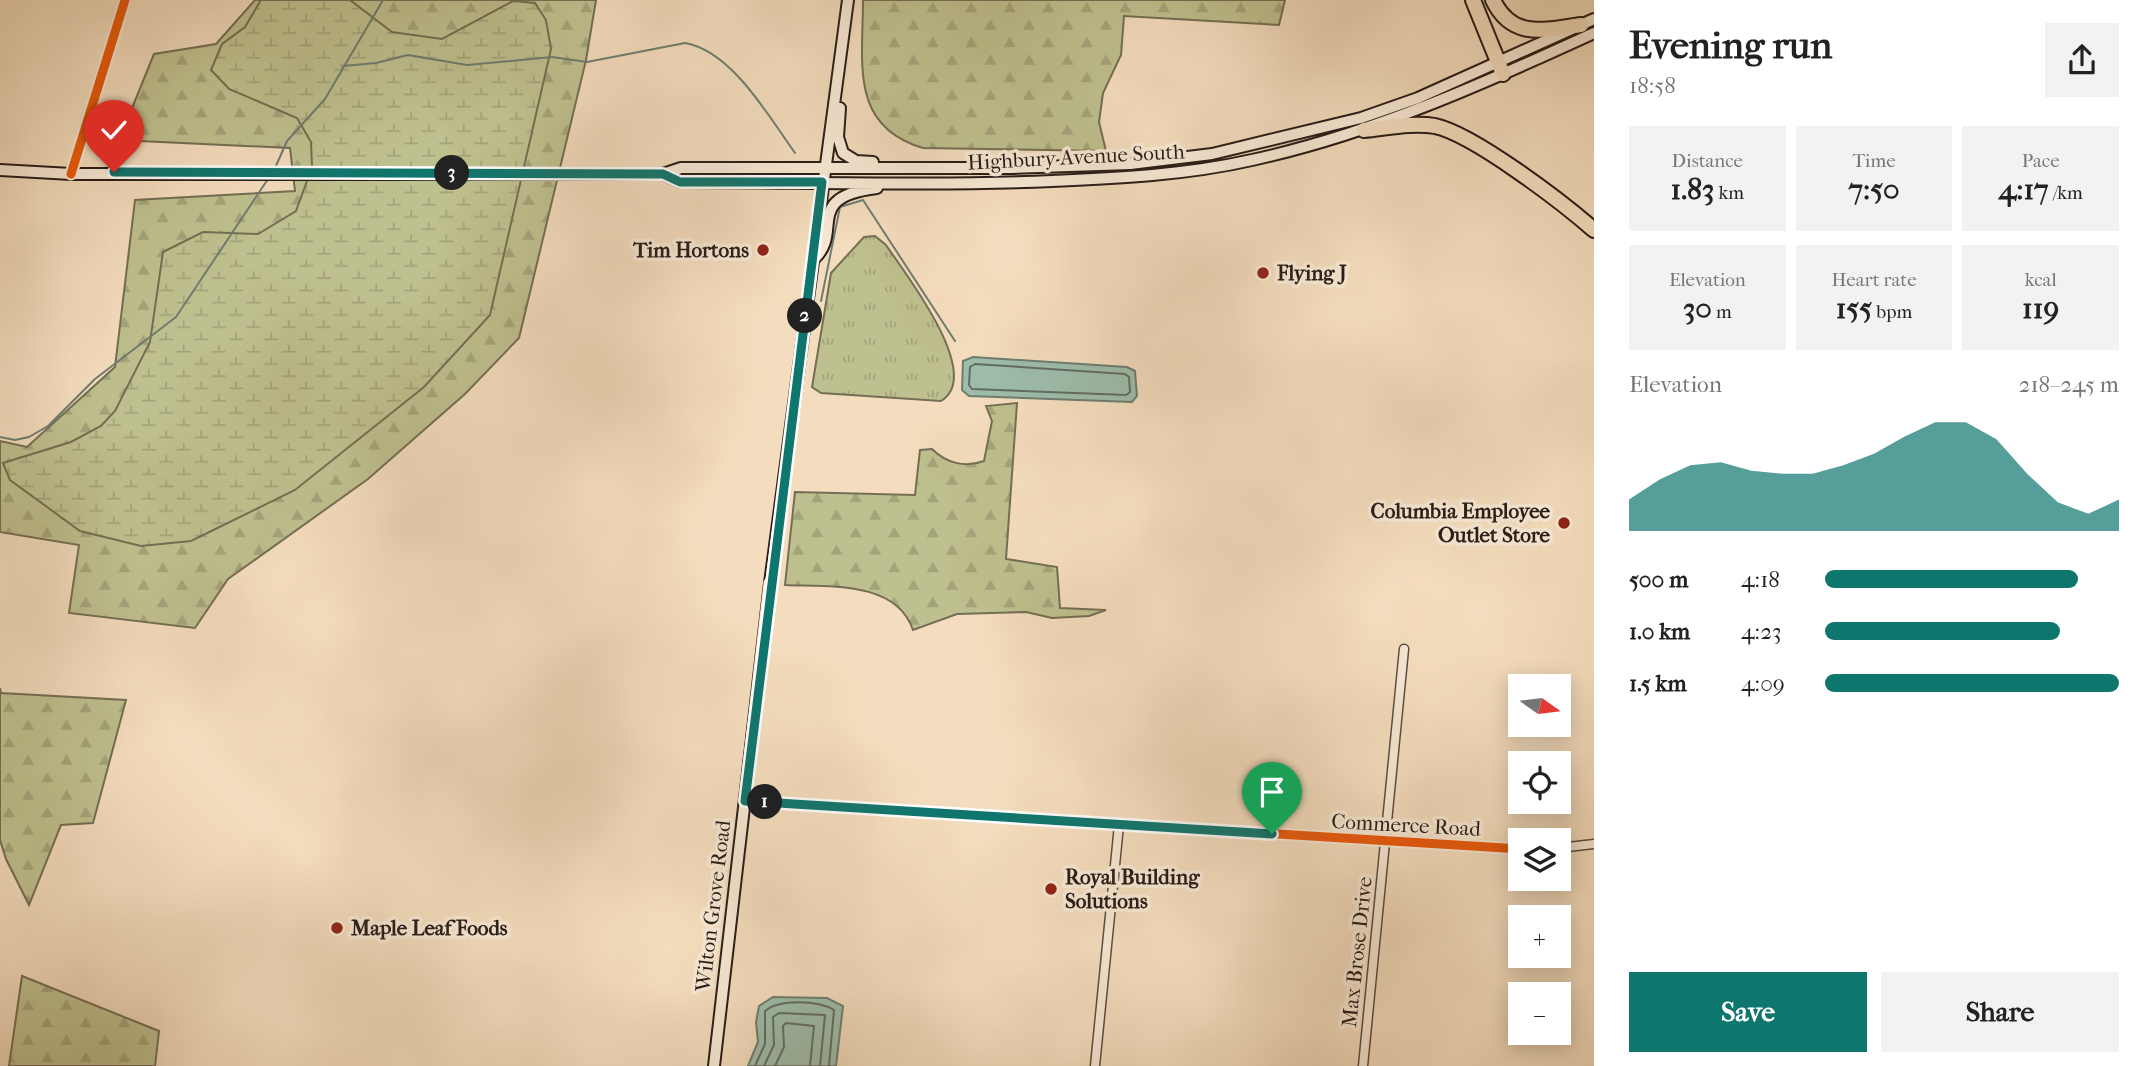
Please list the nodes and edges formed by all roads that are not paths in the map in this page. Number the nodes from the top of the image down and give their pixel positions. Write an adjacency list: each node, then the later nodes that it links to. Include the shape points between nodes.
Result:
1 (125, 0): 13 (street)
2 (848, 0): 7 (main road, Wilton Grove Road)
3 (1473, 0): 8 (highway)
4 (1493, 0): 5 (highway, via 1504,20 1522,28 1541,31)
5 (1587, 22): 8 (main road, Highbury Avenue South)
6 (1594, 33): 8 (main road, Highbury Avenue South)
7 (843, 38): 10 (main road, via 838,136 843,153 856,161); 11 (main road, Wilton Grove Road)
8 (1501, 67): 9 (main road, Highbury Avenue South); 10 (main road, Highbury Avenue South, via 1361,118 1212,155 1087,166)
9 (1364, 130): 16 (main road, Highbury Avenue South, via 1251,161 1142,177); 17 (highway, via 1413,125 1449,130 1473,141)
10 (907, 167): 11 (main road, Highbury Avenue South)
11 (824, 168): 14 (main road, Highbury Avenue South, via 681,168); 15 (main road, Wilton Grove Road)
12 (0, 170): 13 (main road, Highbury Avenue South)
13 (71, 174): 14 (main road, Highbury Avenue South)
14 (663, 174): 15 (main road, Highbury Avenue South, via 680,182)
15 (822, 182): 16 (main road, Highbury Avenue South); 18 (main road, Wilton Grove Road)
16 (906, 183): 18 (main road, via 841,198 829,214 823,246)
17 (1594, 230)
18 (812, 261): 20 (main road, Wilton Grove Road)
19 (1404, 649): 22 (street, Max Brose Drive)
20 (745, 801): 21 (street, Commerce Road); 26 (main road, Wilton Grove Road)
21 (1119, 825): 22 (street, Commerce Road); 27 (street)
22 (1385, 841): 25 (street, Commerce Road); 28 (street, Max Brose Drive)
23 (1594, 844): 24 (street)
24 (1571, 847)
25 (1508, 848)
26 (714, 1066)
27 (1095, 1066)
28 (1363, 1066)

